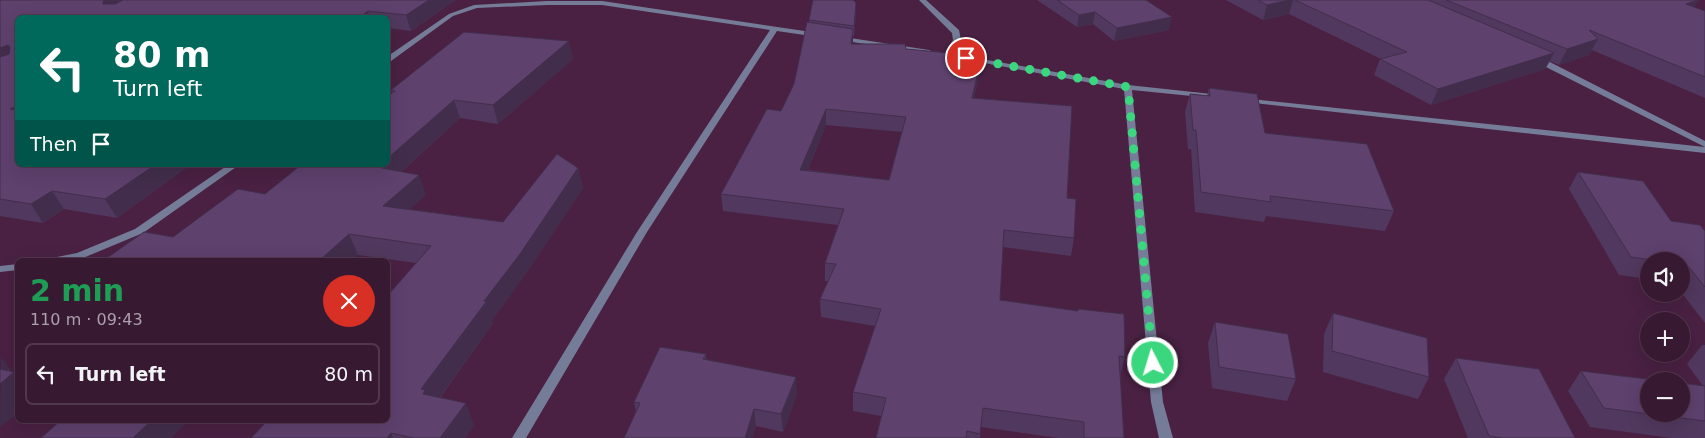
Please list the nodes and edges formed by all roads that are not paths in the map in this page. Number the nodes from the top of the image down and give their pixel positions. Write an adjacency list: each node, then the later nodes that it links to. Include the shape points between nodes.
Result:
1 (922, 0): 6 (street, via 956,32 957,40)
2 (602, 1): 3 (street); 8 (street, via 476,6 451,15)
3 (774, 28): 4 (street); 18 (street, via 642,232)
4 (824, 35)
5 (833, 37): 6 (street)
6 (948, 54): 9 (street)
7 (1530, 56): 12 (street)
8 (390, 57)
9 (1128, 87): 10 (street); 19 (street, via 1157,402)
10 (1226, 98)
11 (1235, 99): 13 (street)
12 (1705, 144)
13 (1705, 150)
14 (231, 167): 15 (street, via 139,231)
15 (68, 258)
16 (15, 267): 17 (street)
17 (0, 269)
18 (519, 438)
19 (1166, 438)

